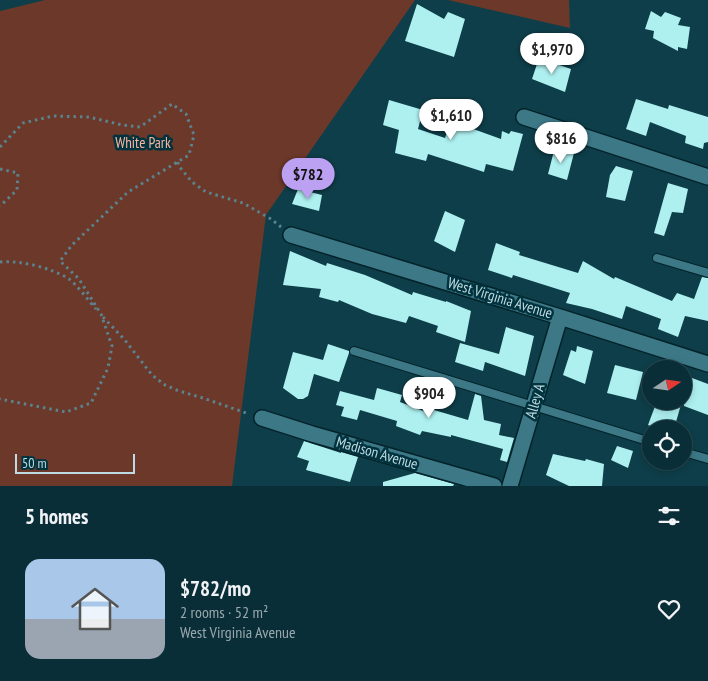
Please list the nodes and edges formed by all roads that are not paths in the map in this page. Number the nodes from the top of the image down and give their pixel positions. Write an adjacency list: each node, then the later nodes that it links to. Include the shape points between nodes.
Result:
1 (524, 117): 2 (street)
2 (708, 177)
3 (291, 235): 6 (street, West Virginia Avenue)
4 (657, 258): 5 (lane)
5 (708, 273)
6 (560, 317): 8 (street, West Virginia Avenue); 9 (street, Alley A)
7 (354, 351): 9 (lane)
8 (708, 364)
9 (534, 405): 11 (lane); 15 (street, Alley A)
10 (262, 418): 14 (street, Madison Avenue)
11 (642, 439)
12 (692, 455): 13 (lane)
13 (708, 460)
14 (494, 486)
15 (510, 486)

